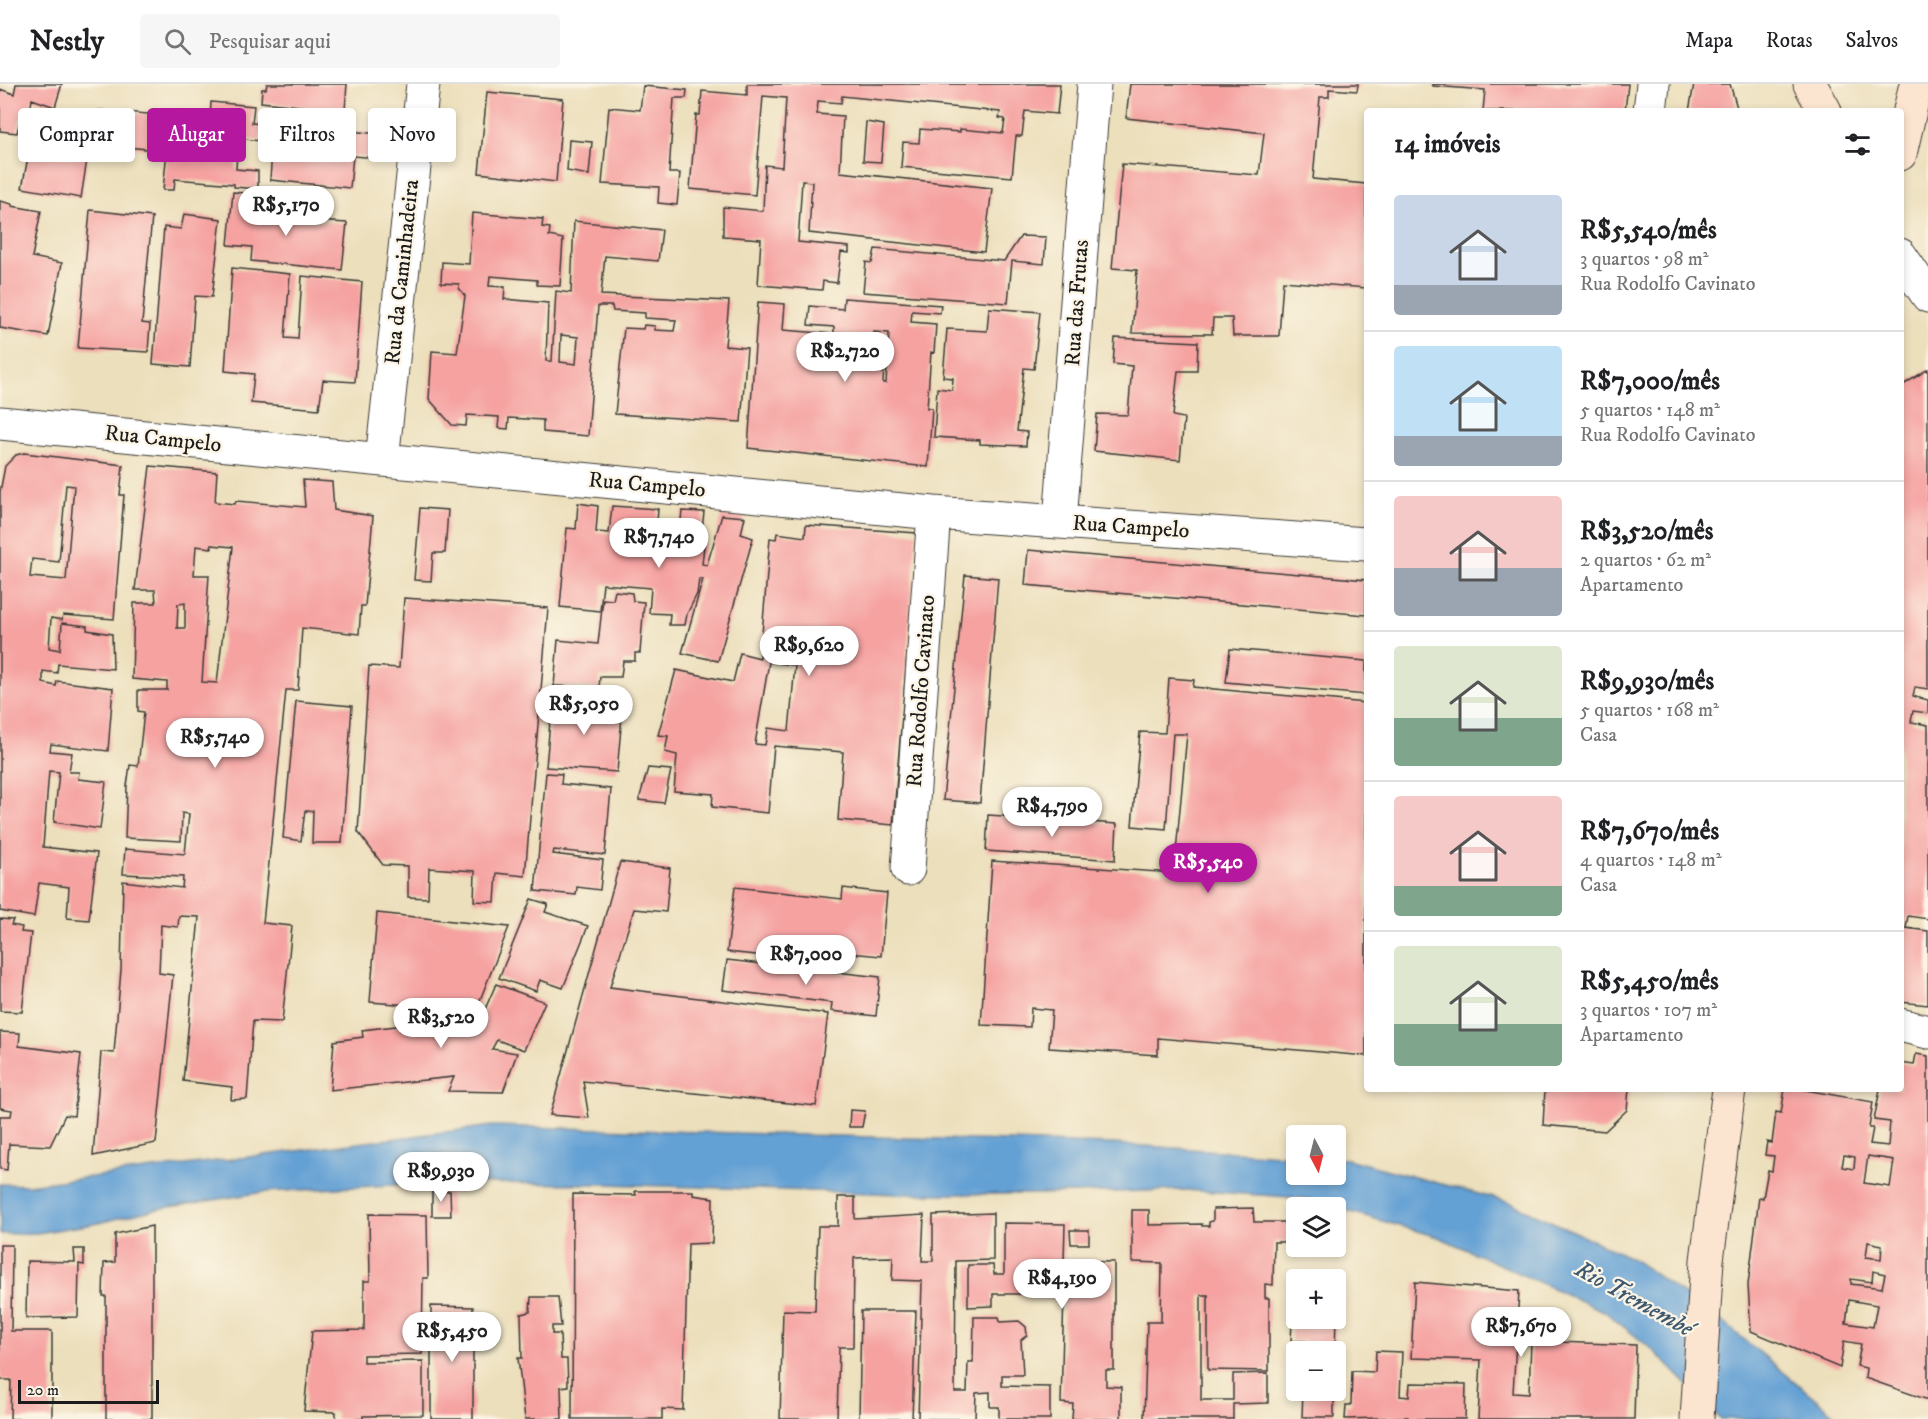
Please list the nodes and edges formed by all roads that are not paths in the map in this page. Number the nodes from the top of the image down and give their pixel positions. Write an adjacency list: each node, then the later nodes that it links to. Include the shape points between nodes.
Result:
1 (423, 84): 12 (street, Rua da Caminhadeira)
2 (1094, 84): 14 (street, Rua das Frutas)
3 (1653, 84): 6 (street)
4 (1810, 84): 7 (main road)
5 (1916, 84): 8 (main road)
6 (1650, 108)
7 (1823, 108)
8 (1904, 136)
9 (1904, 261): 10 (street)
10 (1928, 296)
11 (0, 423): 12 (street, Rua Campelo)
12 (382, 460): 13 (street, Rua Campelo)
13 (934, 513): 14 (street, Rua Campelo); 16 (street, Rua Rodolfo Cavinato)
14 (1060, 521): 15 (street, Rua Campelo)
15 (1364, 544)
16 (908, 868)
17 (1904, 1026): 18 (street)
18 (1928, 1032)
19 (1729, 1092): 20 (main road, via 1707,1260)
20 (1697, 1419)

